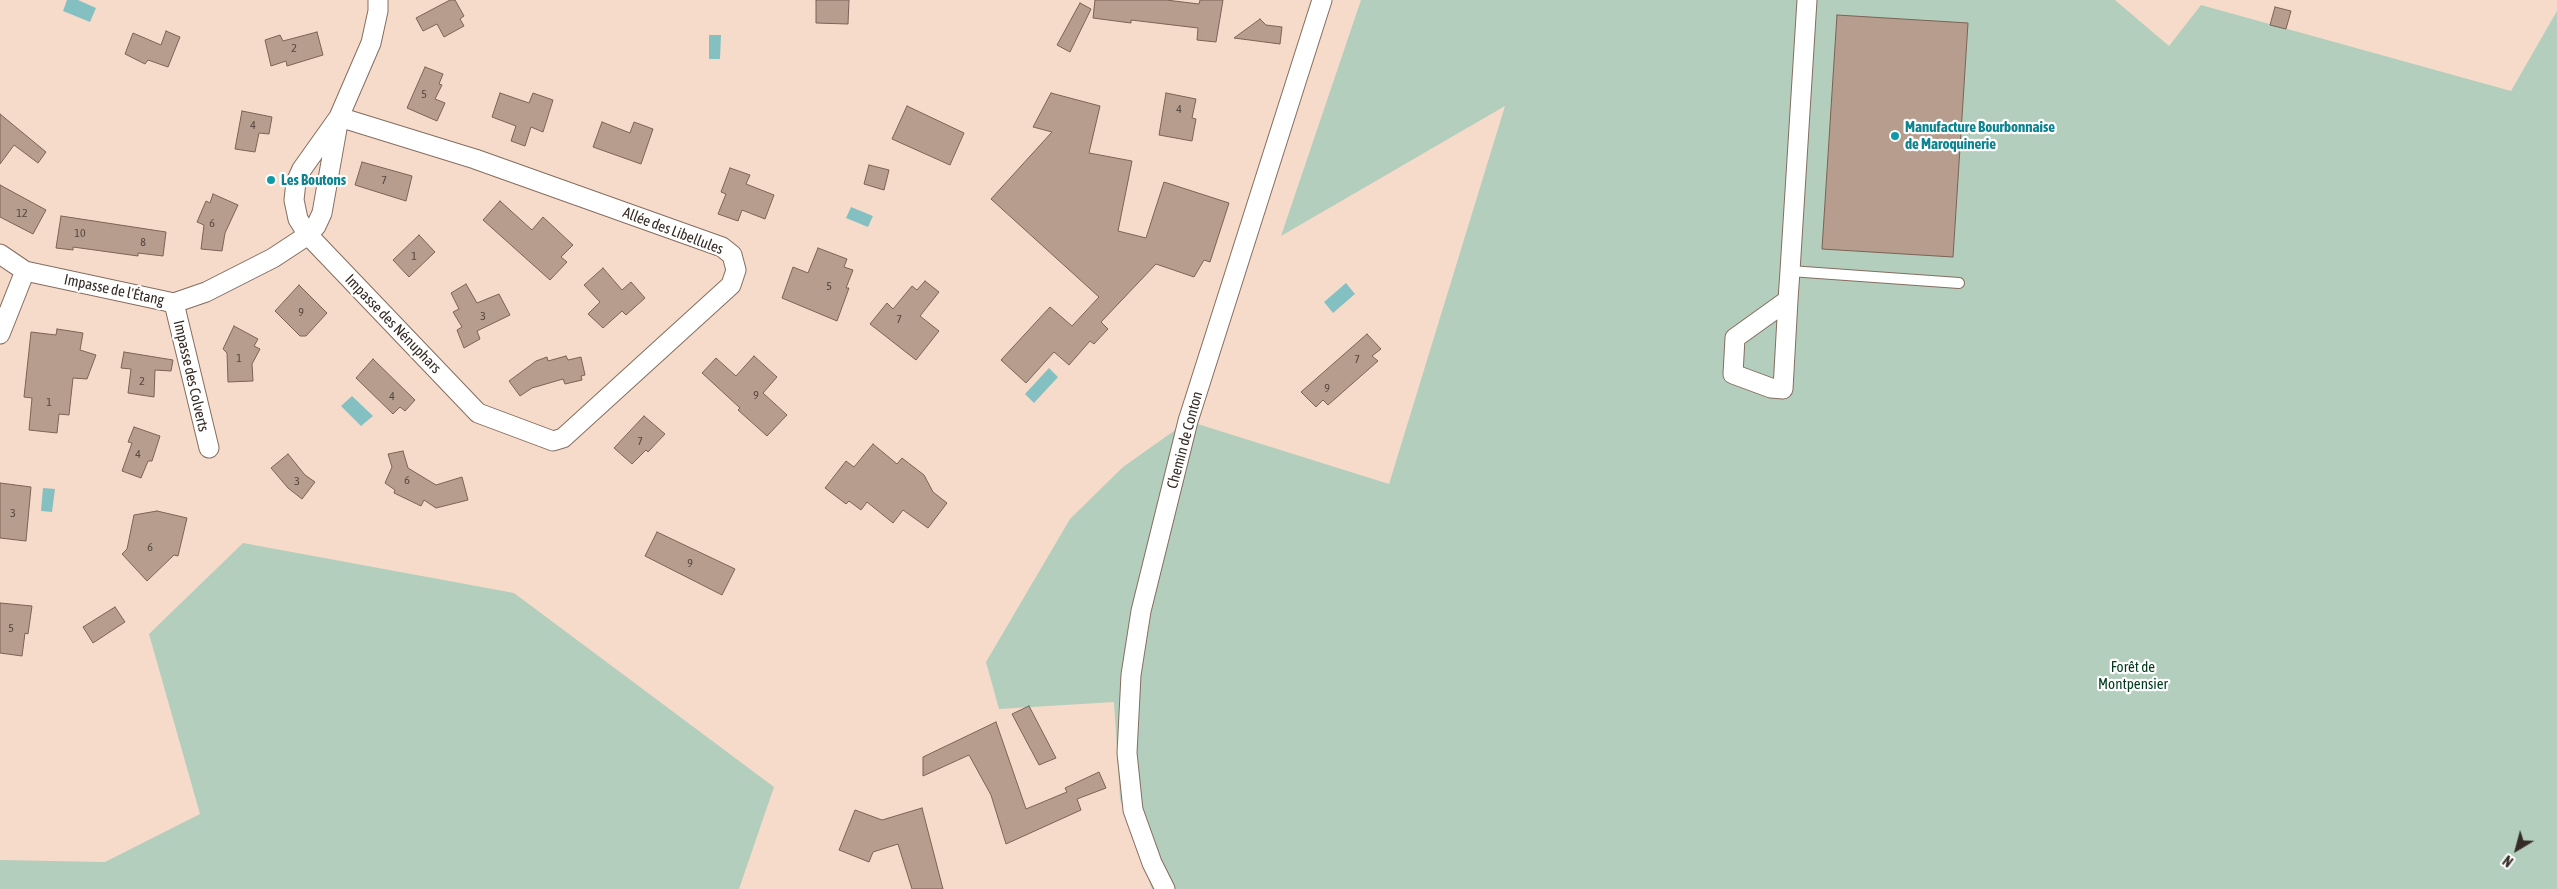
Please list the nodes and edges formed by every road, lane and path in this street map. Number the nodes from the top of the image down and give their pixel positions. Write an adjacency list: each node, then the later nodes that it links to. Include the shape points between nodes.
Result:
1 (378, 0): 4 (street, Impasse de l'Étang, via 371,43)
2 (1322, 0): 15 (street, Chemin de Conton, via 1188,421 1140,611 1131,675 1127,753 1133,810)
3 (1807, 0): 8 (street)
4 (340, 117): 5 (street, Impasse de l'Étang, via 322,214); 5 (street, Impasse de l'Étang, via 296,182 294,200 298,219); 13 (street, Allée des Libellules, via 475,159 722,247 732,255 736,270 731,285 563,438 553,441)
5 (308, 235): 11 (street, Impasse de l'Étang, via 265,263 206,292); 13 (street, Impasse des Nénuphars)
6 (0, 254): 7 (street, Impasse de l'Étang)
7 (25, 271): 11 (street, Impasse de l'Étang); 12 (street)
8 (1790, 271): 9 (lane); 10 (street)
9 (1959, 283)
10 (1788, 300): 10 (street, via 1783,389 1733,374 1735,338)
11 (174, 303): 14 (street, Impasse des Colverts)
12 (0, 334)
13 (478, 413)
14 (209, 448)
15 (1165, 889)

